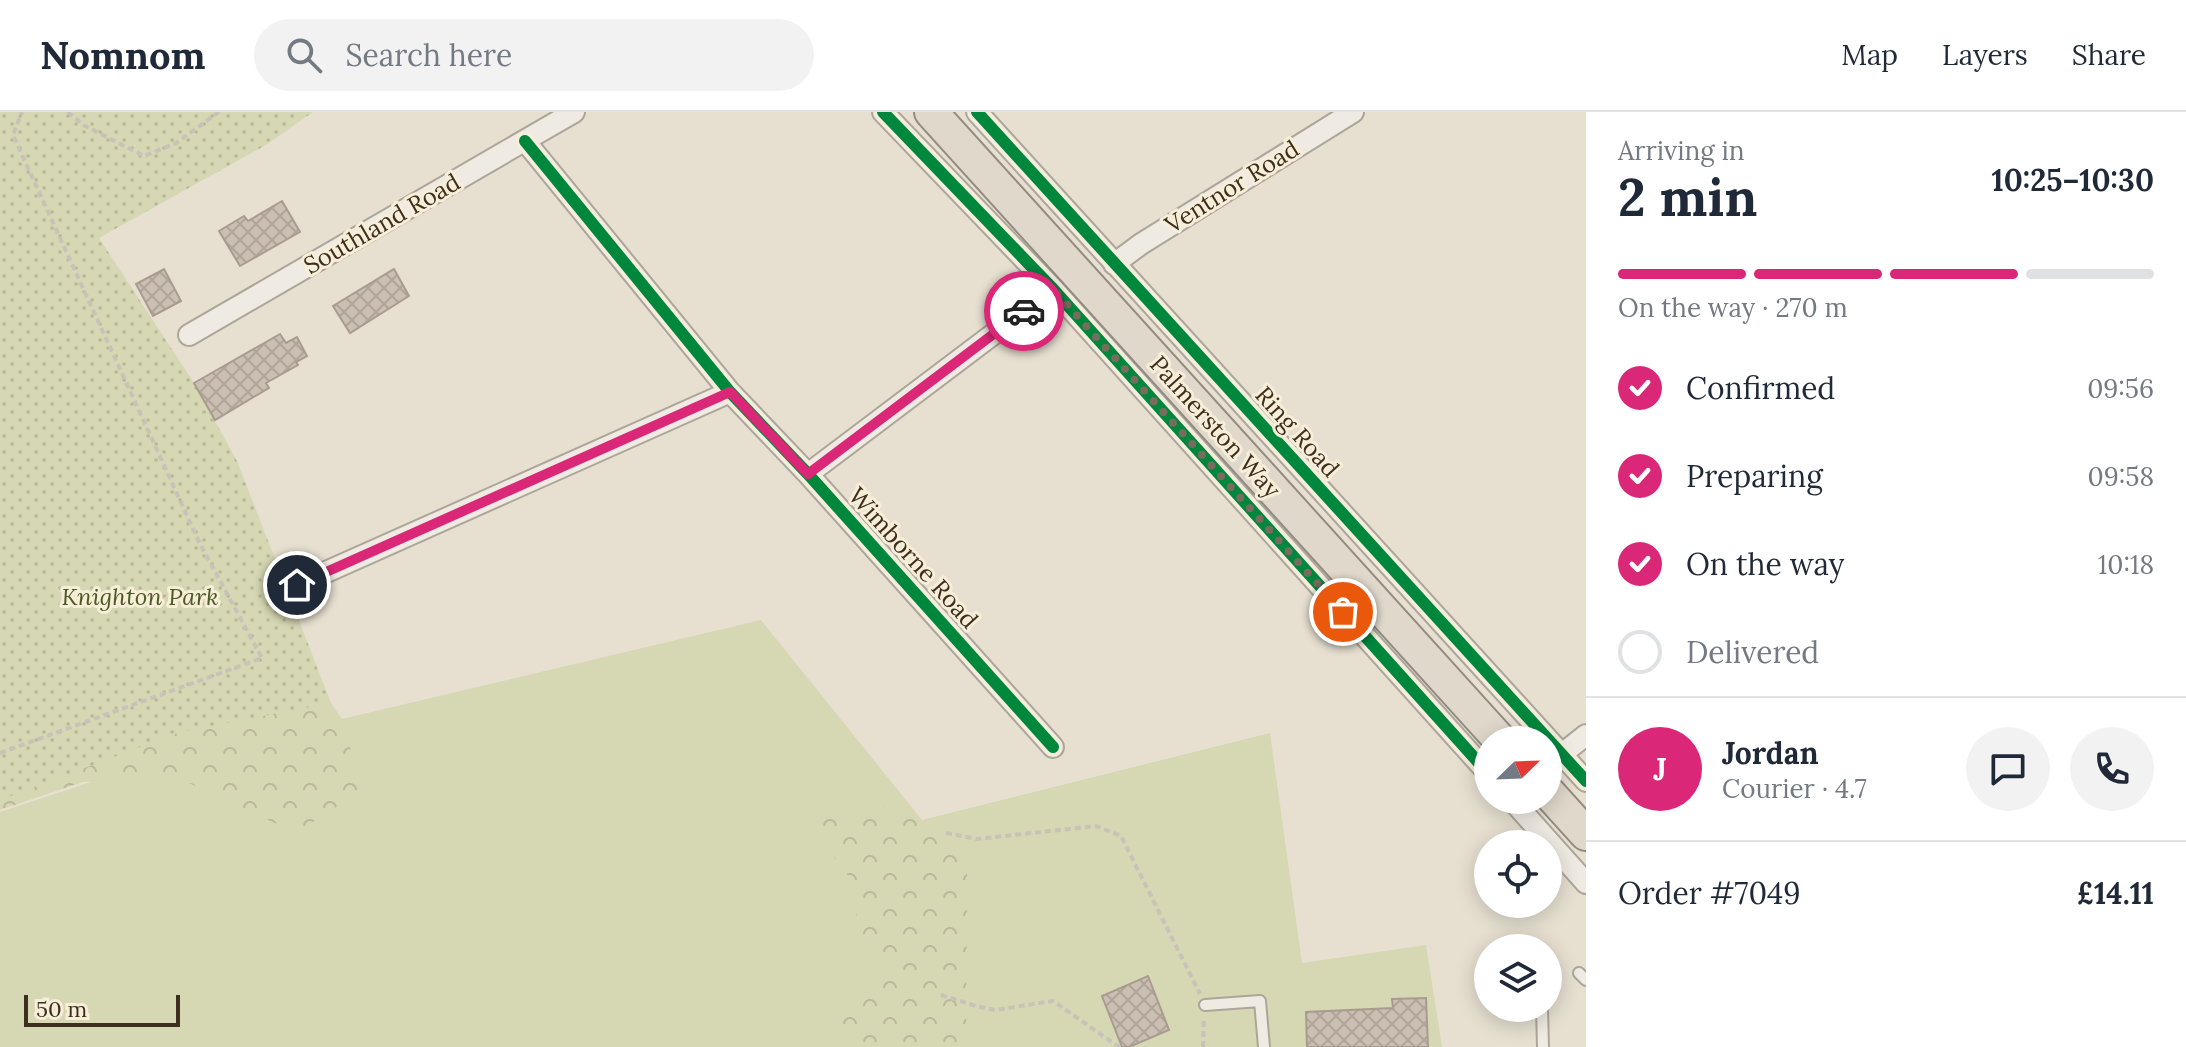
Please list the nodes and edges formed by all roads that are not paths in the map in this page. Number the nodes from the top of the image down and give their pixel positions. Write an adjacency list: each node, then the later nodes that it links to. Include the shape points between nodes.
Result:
1 (574, 112): 6 (street, Southland Road)
2 (883, 112): 8 (street)
3 (931, 112): 13 (highway, Palmerston Way)
4 (977, 112): 7 (street, Ring Road)
5 (1353, 112): 7 (street, Ventnor Road)
6 (525, 141): 9 (street, Southland Road); 10 (street, Wimborne Road)
7 (1114, 264): 14 (street, Ring Road)
8 (1053, 289): 11 (street); 18 (street)
9 (189, 335)
10 (730, 392): 11 (street, Wimborne Road); 12 (street)
11 (808, 474): 16 (street, Wimborne Road)
12 (297, 585)
13 (1487, 726)
14 (1536, 726)
15 (1586, 735): 17 (street)
16 (1053, 747)
17 (1562, 754): 19 (street, Ring Road)
18 (1474, 757)
19 (1586, 781)
20 (1562, 807): 22 (highway)
21 (1524, 814): 23 (street)
22 (1586, 834)
23 (1586, 883)
24 (1205, 1005): 26 (lane, via 1260,1001)
25 (1542, 1022): 27 (lane)
26 (1264, 1047)
27 (1543, 1047)

